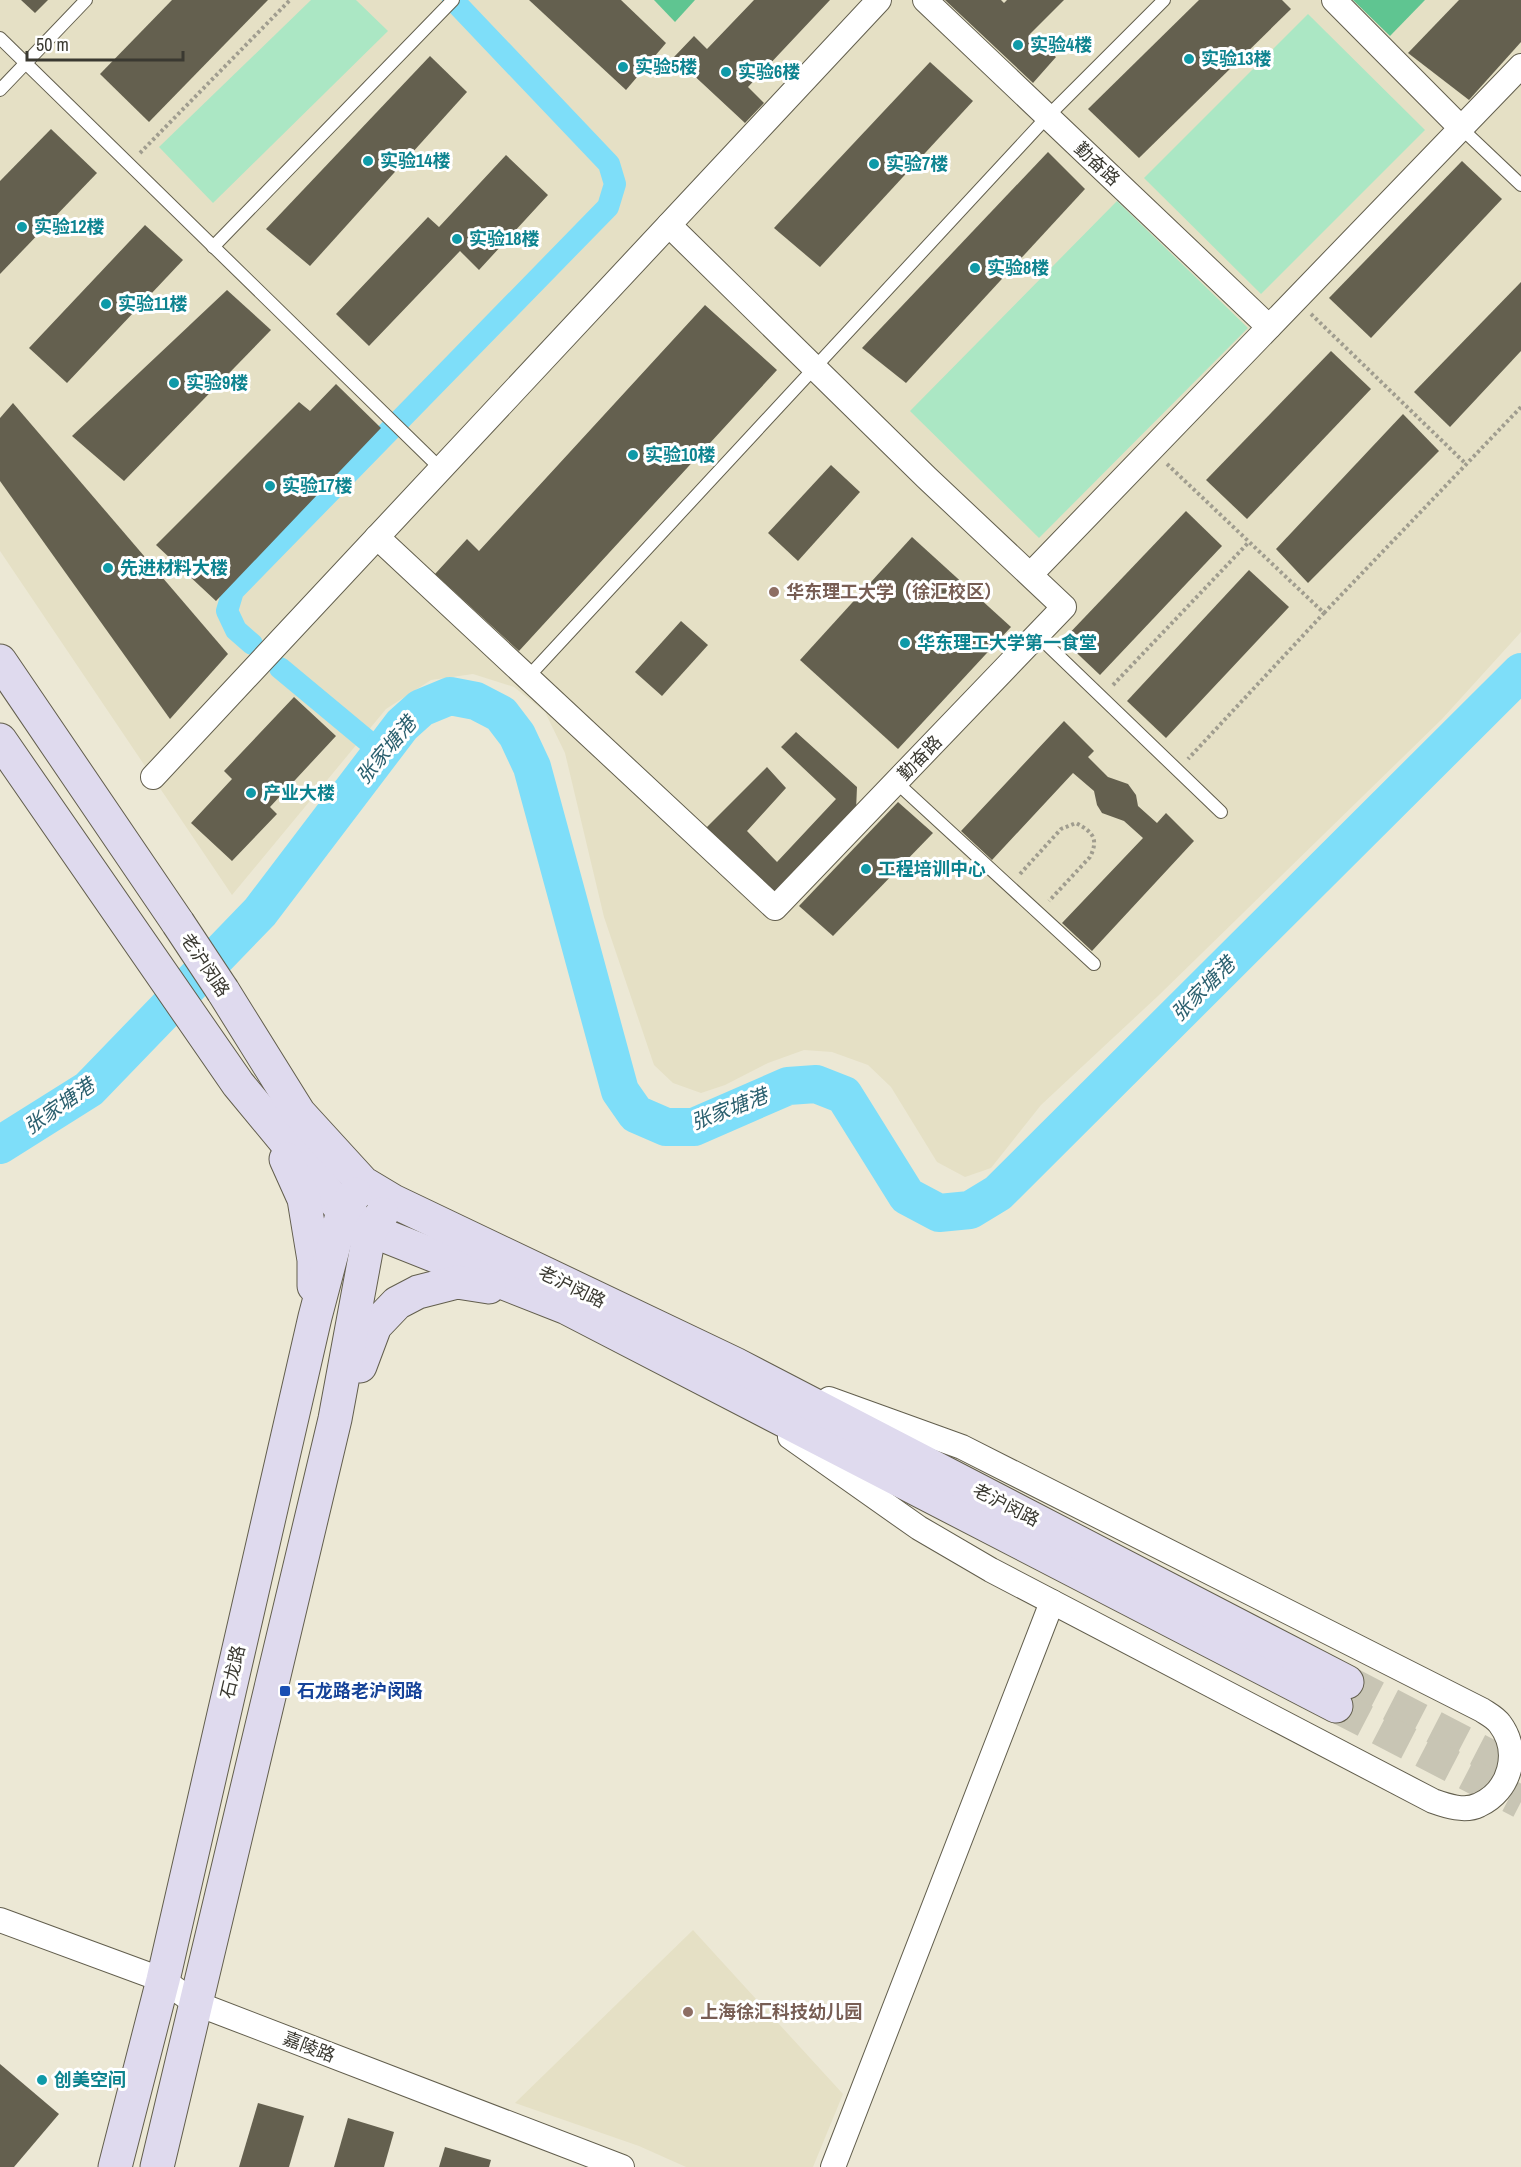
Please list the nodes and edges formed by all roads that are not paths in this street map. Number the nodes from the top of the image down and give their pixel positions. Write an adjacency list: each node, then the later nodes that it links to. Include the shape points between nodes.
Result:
1 (86, 0): 8 (lane)
2 (453, 0): 15 (lane)
3 (879, 0): 14 (street)
4 (925, 0): 11 (street, 勤奋路)
5 (1164, 0): 11 (lane)
6 (1334, 0): 12 (street)
7 (0, 38): 8 (lane)
8 (26, 63): 10 (lane); 15 (lane)
9 (1521, 66): 12 (street)
10 (0, 90)
11 (1047, 117): 16 (street, 勤奋路); 17 (lane)
12 (1461, 128): 13 (lane); 16 (street)
13 (1521, 185)
14 (669, 225): 17 (street); 18 (street)
15 (213, 247): 18 (lane)
16 (1269, 327): 20 (street)
17 (815, 368): 20 (street); 23 (lane)
18 (441, 469): 19 (street)
19 (377, 537): 23 (street); 25 (street)
20 (1031, 574): 21 (street, 勤奋路, via 1064,607)
21 (1037, 634): 26 (street, 勤奋路); 27 (lane)
22 (0, 661): 30 (main road, 老沪闵路, bridge, via 223,991 299,1113)
23 (528, 677): 26 (street, 勤奋路, via 775,908)
24 (0, 740): 29 (main road, 老沪闵路, via 193,1021)
25 (153, 777)
26 (896, 782): 28 (lane)
27 (1221, 812)
28 (1094, 964)
29 (275, 1130): 32 (main road, 老沪闵路); 35 (main road, via 304,1199 314,1260)
30 (363, 1183): 31 (main road, 老沪闵路); 32 (main road, 石龙路)
31 (393, 1201): 33 (main road); 36 (main road, 老沪闵路)
32 (343, 1211): 33 (main road, 老沪闵路); 35 (main road, 石龙路)
33 (370, 1230): 34 (main road, 老沪闵路); 37 (main road)
34 (567, 1308): 36 (main road, 老沪闵路); 37 (main road, via 457,1282 418,1292 397,1303 375,1326)
35 (315, 1317): 41 (main road, 石龙路)
36 (729, 1376): 38 (street, via 919,1528); 38 (street, via 962,1447 1482,1710 1499,1722 1510,1738 1513,1759 1508,1778 1478,1806 1454,1808 1433,1801); 39 (main road, 老沪闵路)
37 (335, 1419): 42 (main road)
38 (1052, 1602): 46 (street)
39 (1342, 1694)
40 (0, 1920): 41 (street, 嘉陵路)
41 (163, 1980): 42 (street, 嘉陵路); 43 (main road, 石龙路)
42 (195, 2003): 44 (main road); 45 (street, 嘉陵路)
43 (115, 2167)
44 (157, 2167)
45 (622, 2167)
46 (833, 2167)

